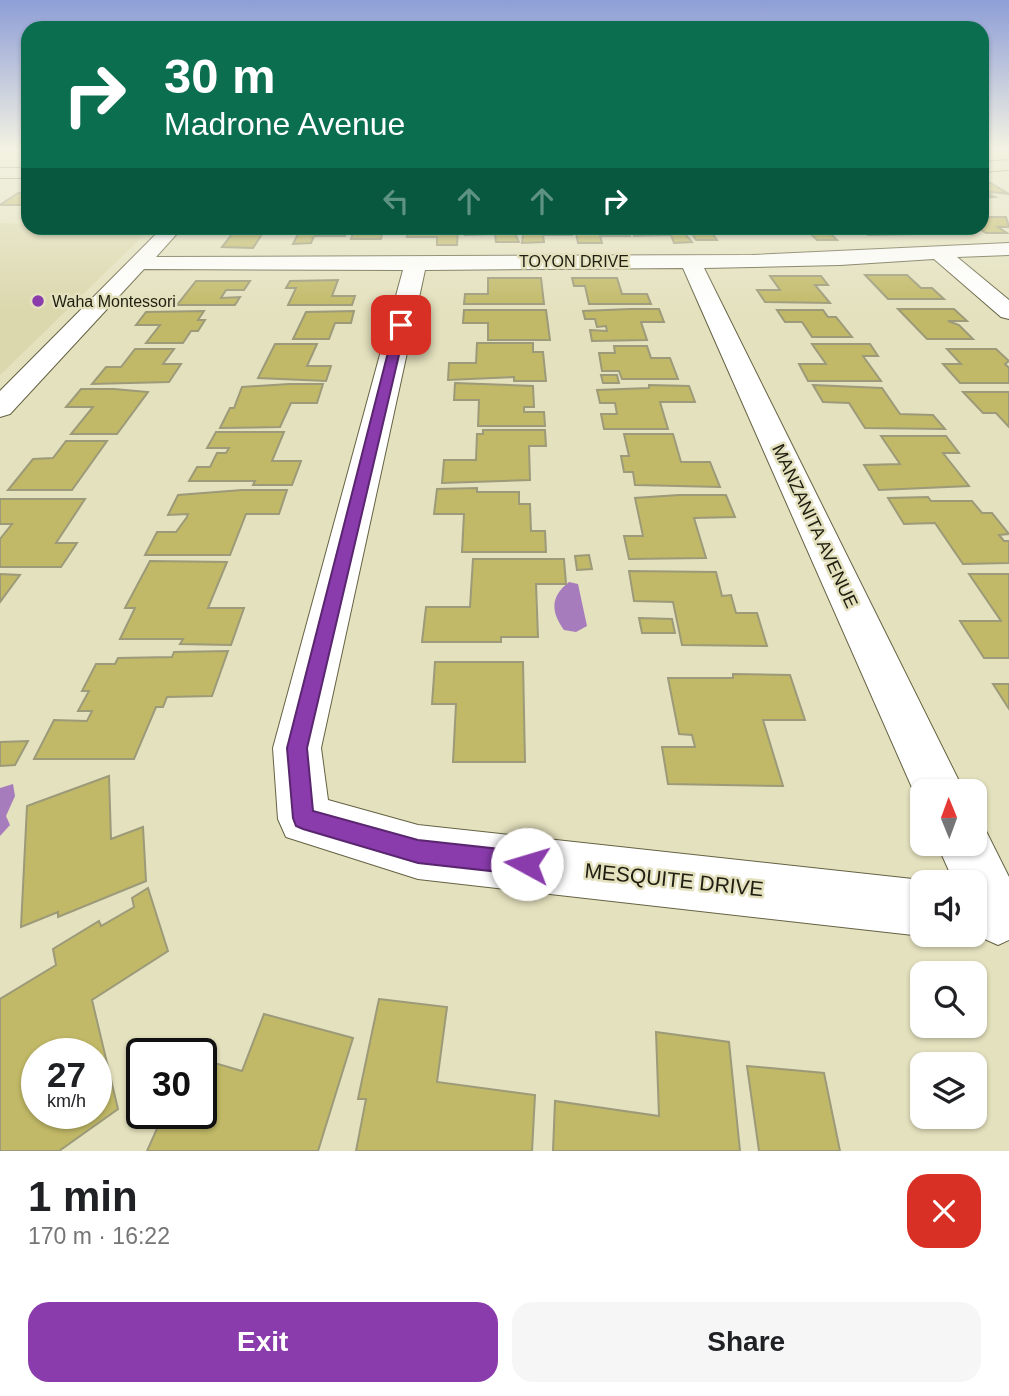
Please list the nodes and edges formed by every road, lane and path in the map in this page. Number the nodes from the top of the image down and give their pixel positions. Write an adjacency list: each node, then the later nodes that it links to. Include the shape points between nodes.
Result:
1 (165, 235): 6 (street)
2 (1009, 249): 3 (street, TOYON DRIVE)
3 (936, 250): 5 (street, TOYON DRIVE, via 844,259); 7 (street)
4 (416, 261): 5 (street, TOYON DRIVE); 6 (street, TOYON DRIVE); 11 (street, MESQUITE DRIVE, via 297,748 303,818 418,852)
5 (690, 261): 9 (street, MANZANITA AVENUE)
6 (139, 263): 8 (street)
7 (1009, 312)
8 (0, 408)
9 (933, 779)
10 (969, 856): 12 (street)
11 (910, 907)
12 (994, 915)

